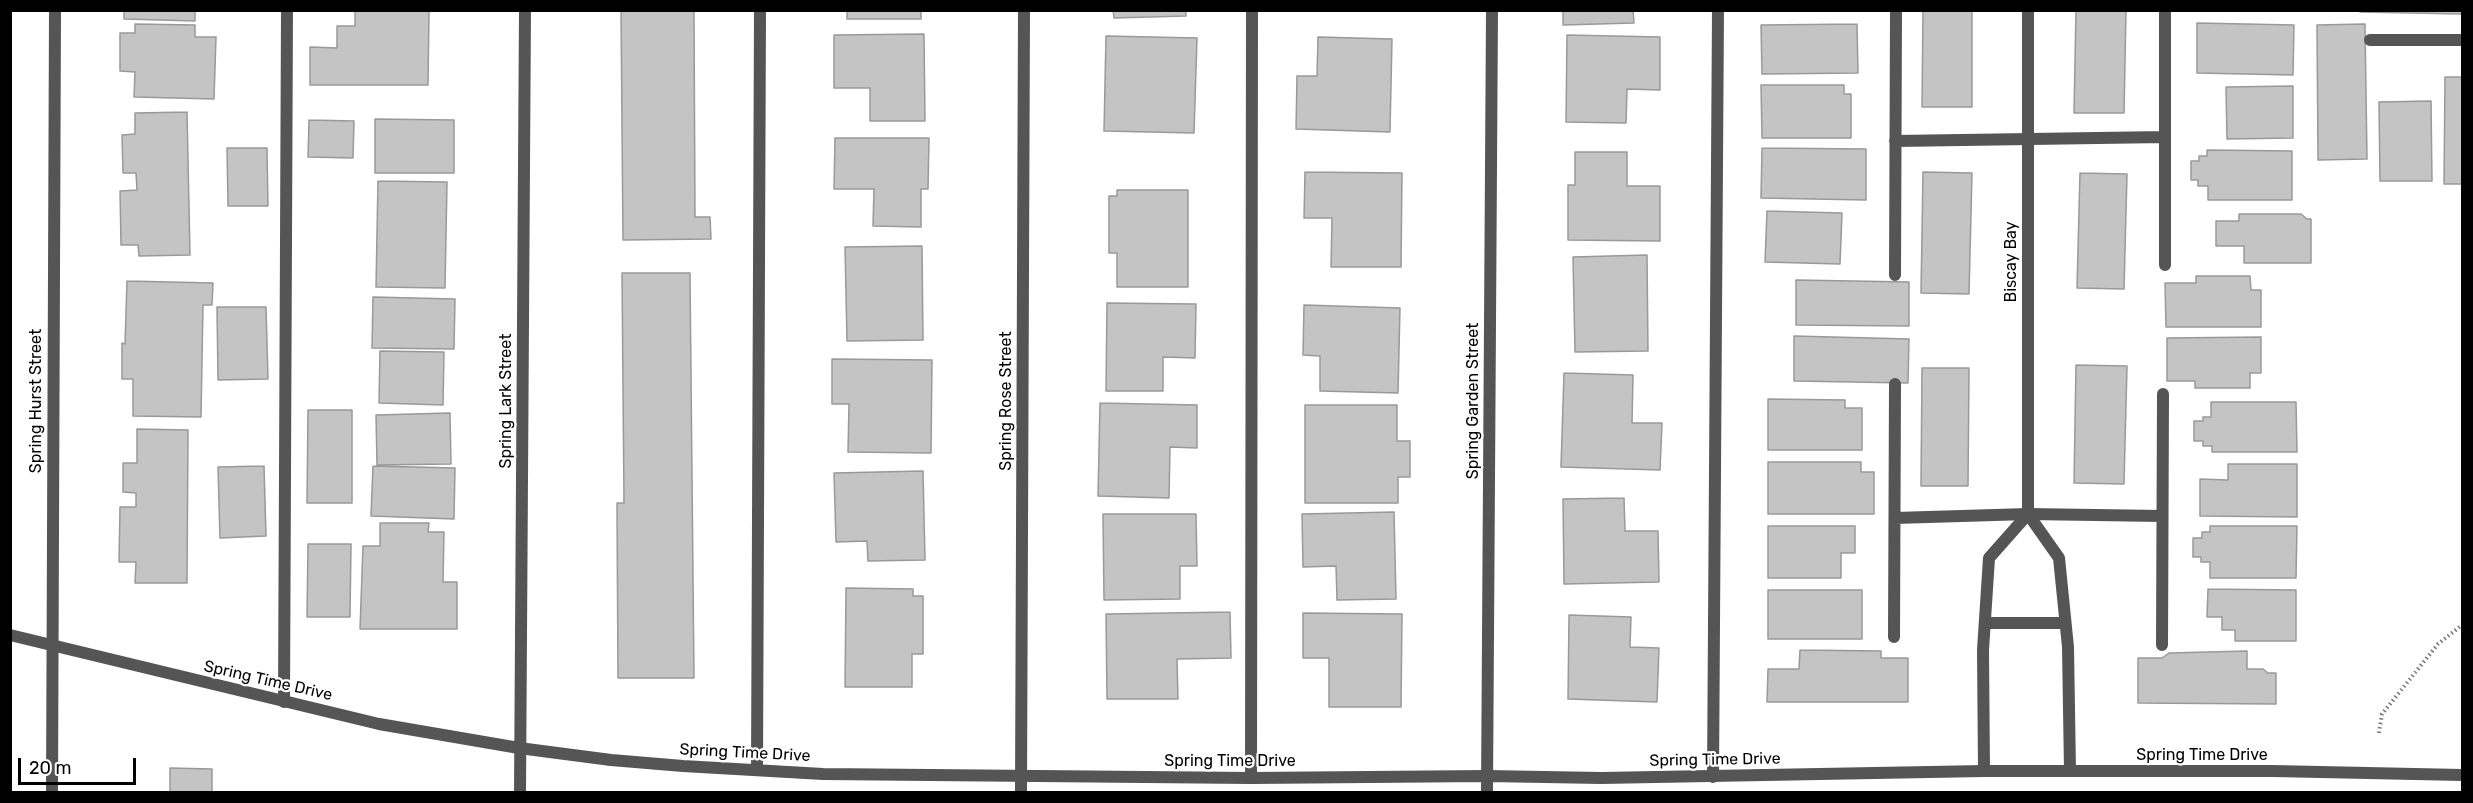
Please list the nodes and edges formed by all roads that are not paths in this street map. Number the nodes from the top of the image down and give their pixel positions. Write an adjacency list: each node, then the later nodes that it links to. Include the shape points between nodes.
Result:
1 (55, 10): 28 (street, Spring Hurst Street)
2 (287, 10): 30 (street)
3 (525, 10): 31 (street, Spring Lark Street)
4 (760, 10): 32 (street)
5 (1024, 10): 36 (street, Spring Rose Street)
6 (1252, 10): 39 (street)
7 (1492, 10): 37 (street, Spring Garden Street)
8 (1718, 10): 38 (street)
9 (2028, 10): 15 (street, Biscay Bay)
10 (2165, 12): 14 (street)
11 (1896, 13): 16 (street)
12 (2370, 40): 13 (street)
13 (2463, 40)
14 (2165, 137): 15 (street); 17 (street)
15 (2028, 138): 16 (street); 21 (street, Biscay Bay)
16 (1895, 141): 18 (street)
17 (2165, 265)
18 (1894, 274)
19 (1895, 384): 23 (street)
20 (2163, 394): 22 (street)
21 (2028, 514): 22 (street); 23 (street); 24 (street, via 1989,558); 25 (street, via 2059,558)
22 (2162, 516): 29 (street)
23 (1894, 518): 27 (street)
24 (1985, 623): 25 (street); 33 (street)
25 (2065, 623): 34 (street)
26 (10, 635): 28 (street, Spring Time Drive)
27 (1894, 637)
28 (52, 645): 30 (street, Spring Time Drive); 40 (street, Spring Hurst Street)
29 (2162, 645)
30 (284, 702): 31 (street, Spring Time Drive, via 379,724)
31 (519, 748): 32 (street, Spring Time Drive, via 611,760); 41 (street, Spring Lark Street)
32 (757, 770): 36 (street, Spring Time Drive)
33 (1984, 771): 34 (street, Spring Time Drive); 38 (street, Spring Time Drive)
34 (2070, 771): 35 (street, Spring Time Drive)
35 (2463, 775)
36 (1022, 776): 39 (street, Spring Time Drive); 42 (street, Spring Rose Street)
37 (1487, 776): 38 (street, Spring Time Drive); 39 (street, Spring Time Drive); 43 (street, Spring Garden Street)
38 (1713, 777)
39 (1251, 778)
40 (52, 792)
41 (520, 792)
42 (1022, 792)
43 (1487, 792)

